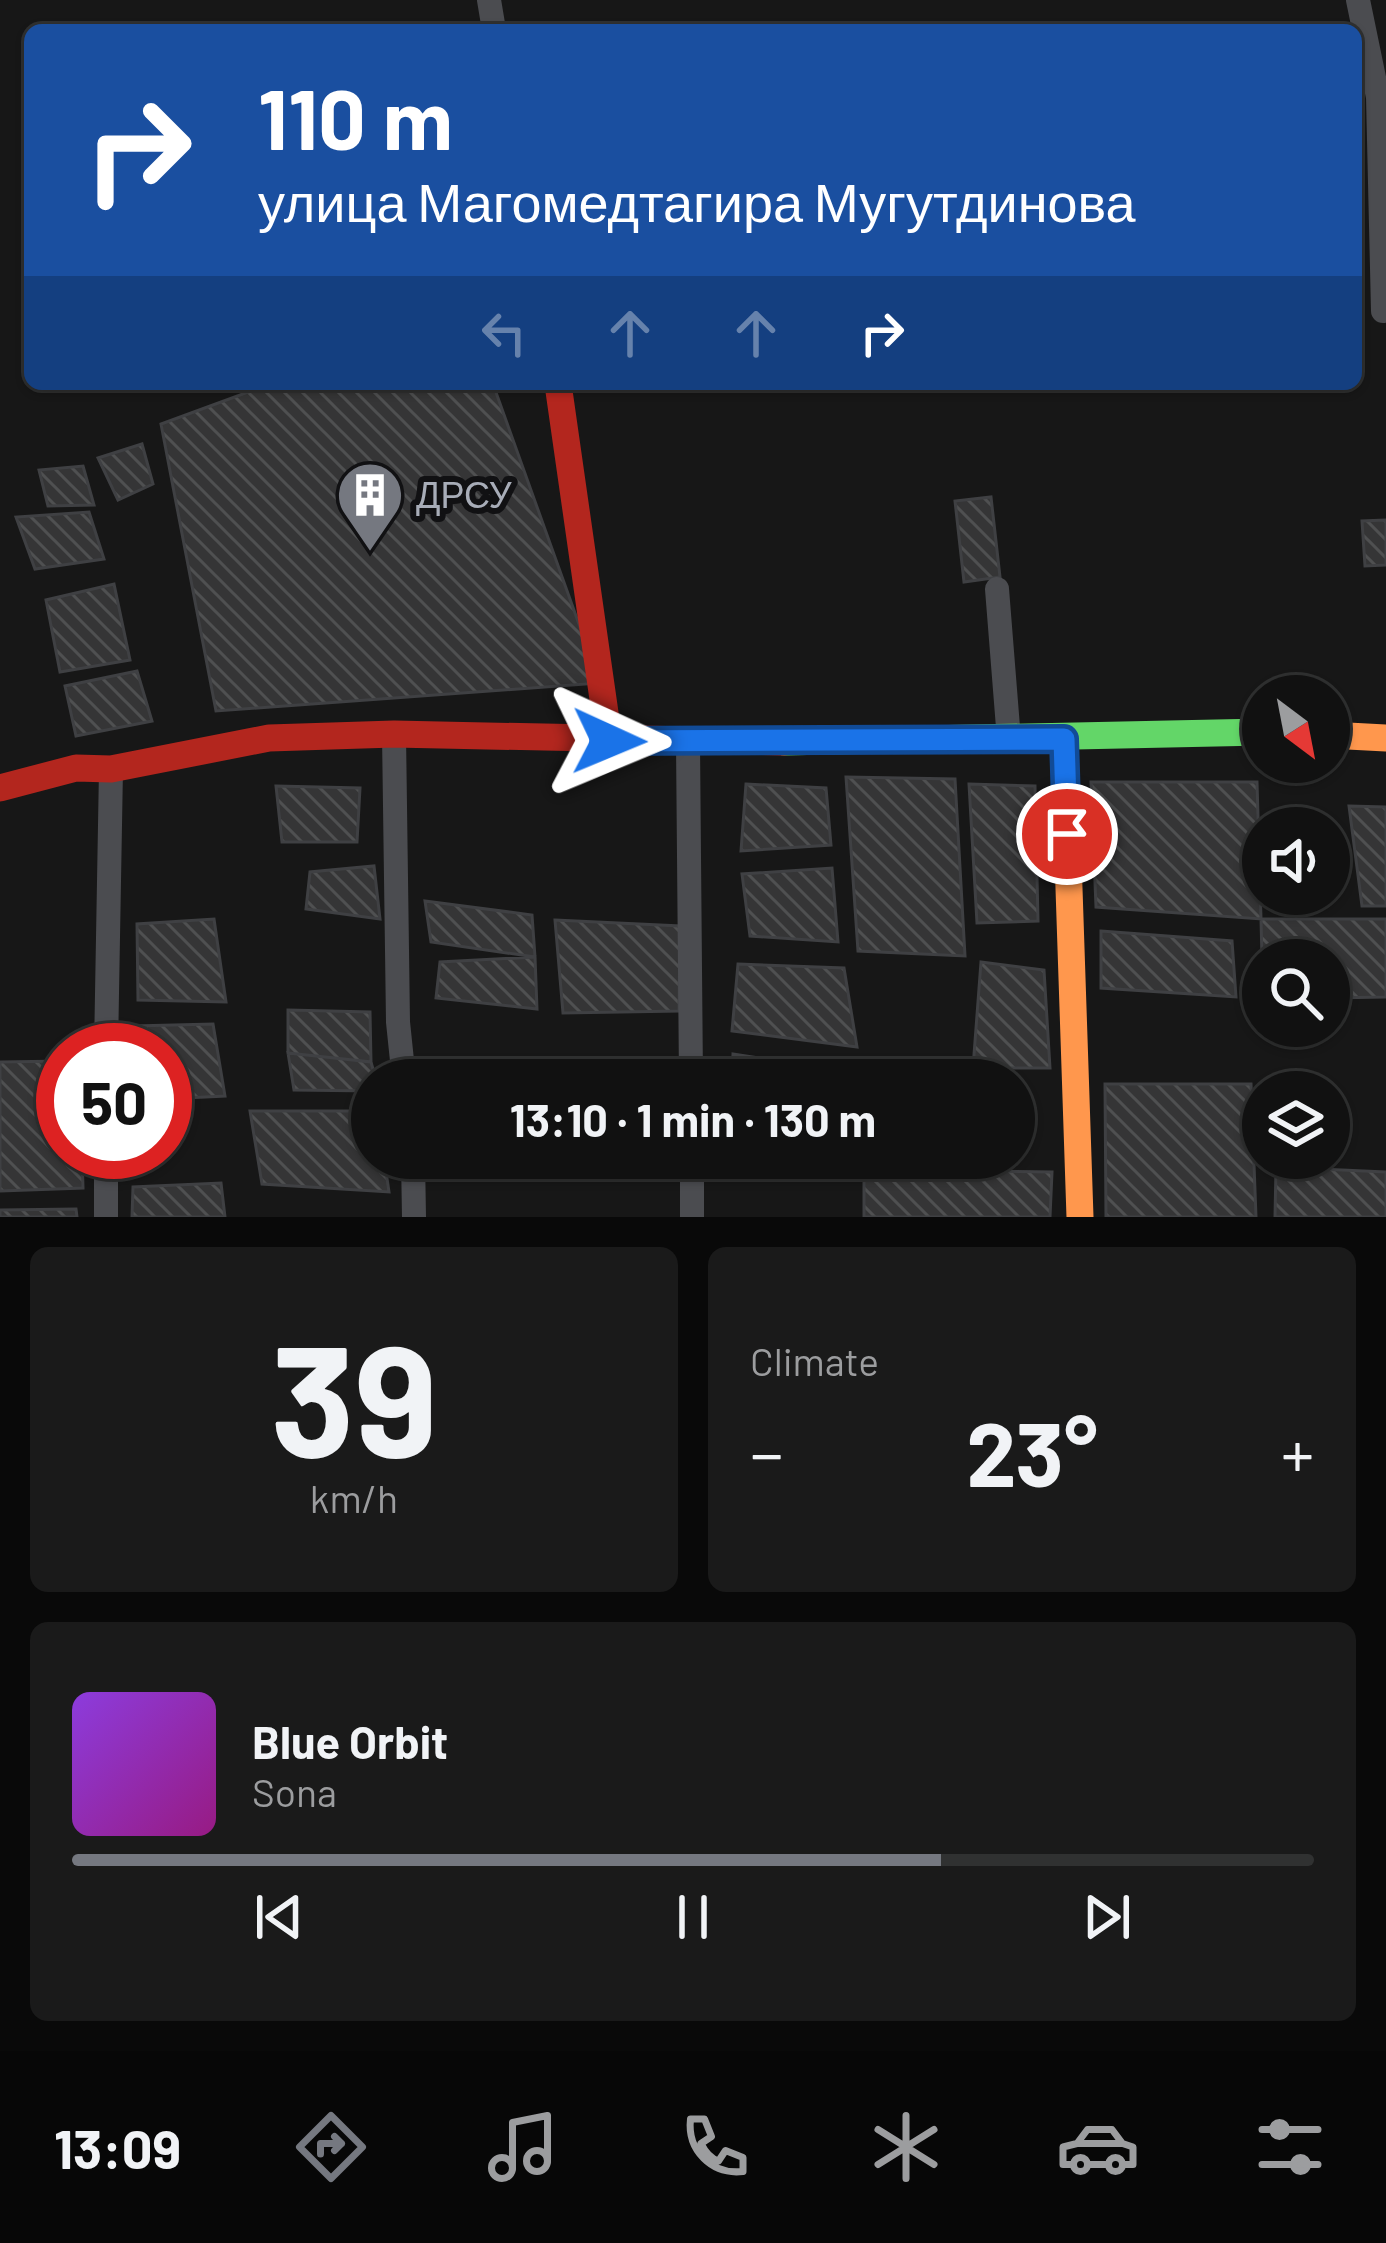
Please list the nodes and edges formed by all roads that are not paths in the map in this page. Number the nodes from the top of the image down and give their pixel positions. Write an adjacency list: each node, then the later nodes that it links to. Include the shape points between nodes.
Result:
1 (1358, 0): 2 (street, via 1378,97)
2 (1384, 310)
3 (559, 390): 11 (main road)
4 (997, 589): 10 (street)
5 (1242, 733): 9 (main road)
6 (394, 734): 11 (main road); 13 (main road, via 268,738); 16 (street)
7 (1350, 737): 8 (main road)
8 (1386, 738)
9 (1064, 739): 10 (main road); 24 (main road)
10 (1009, 740): 12 (main road)
11 (609, 741): 12 (main road)
12 (688, 743): 17 (street)
13 (110, 769): 14 (main road, via 76,768); 15 (street)
14 (0, 788)
15 (106, 1023)
16 (402, 1059)
17 (691, 1059)
18 (106, 1179): 21 (street)
19 (413, 1179): 22 (street)
20 (692, 1179): 23 (street)
21 (106, 1217)
22 (414, 1217)
23 (692, 1217)
24 (1080, 1217)

